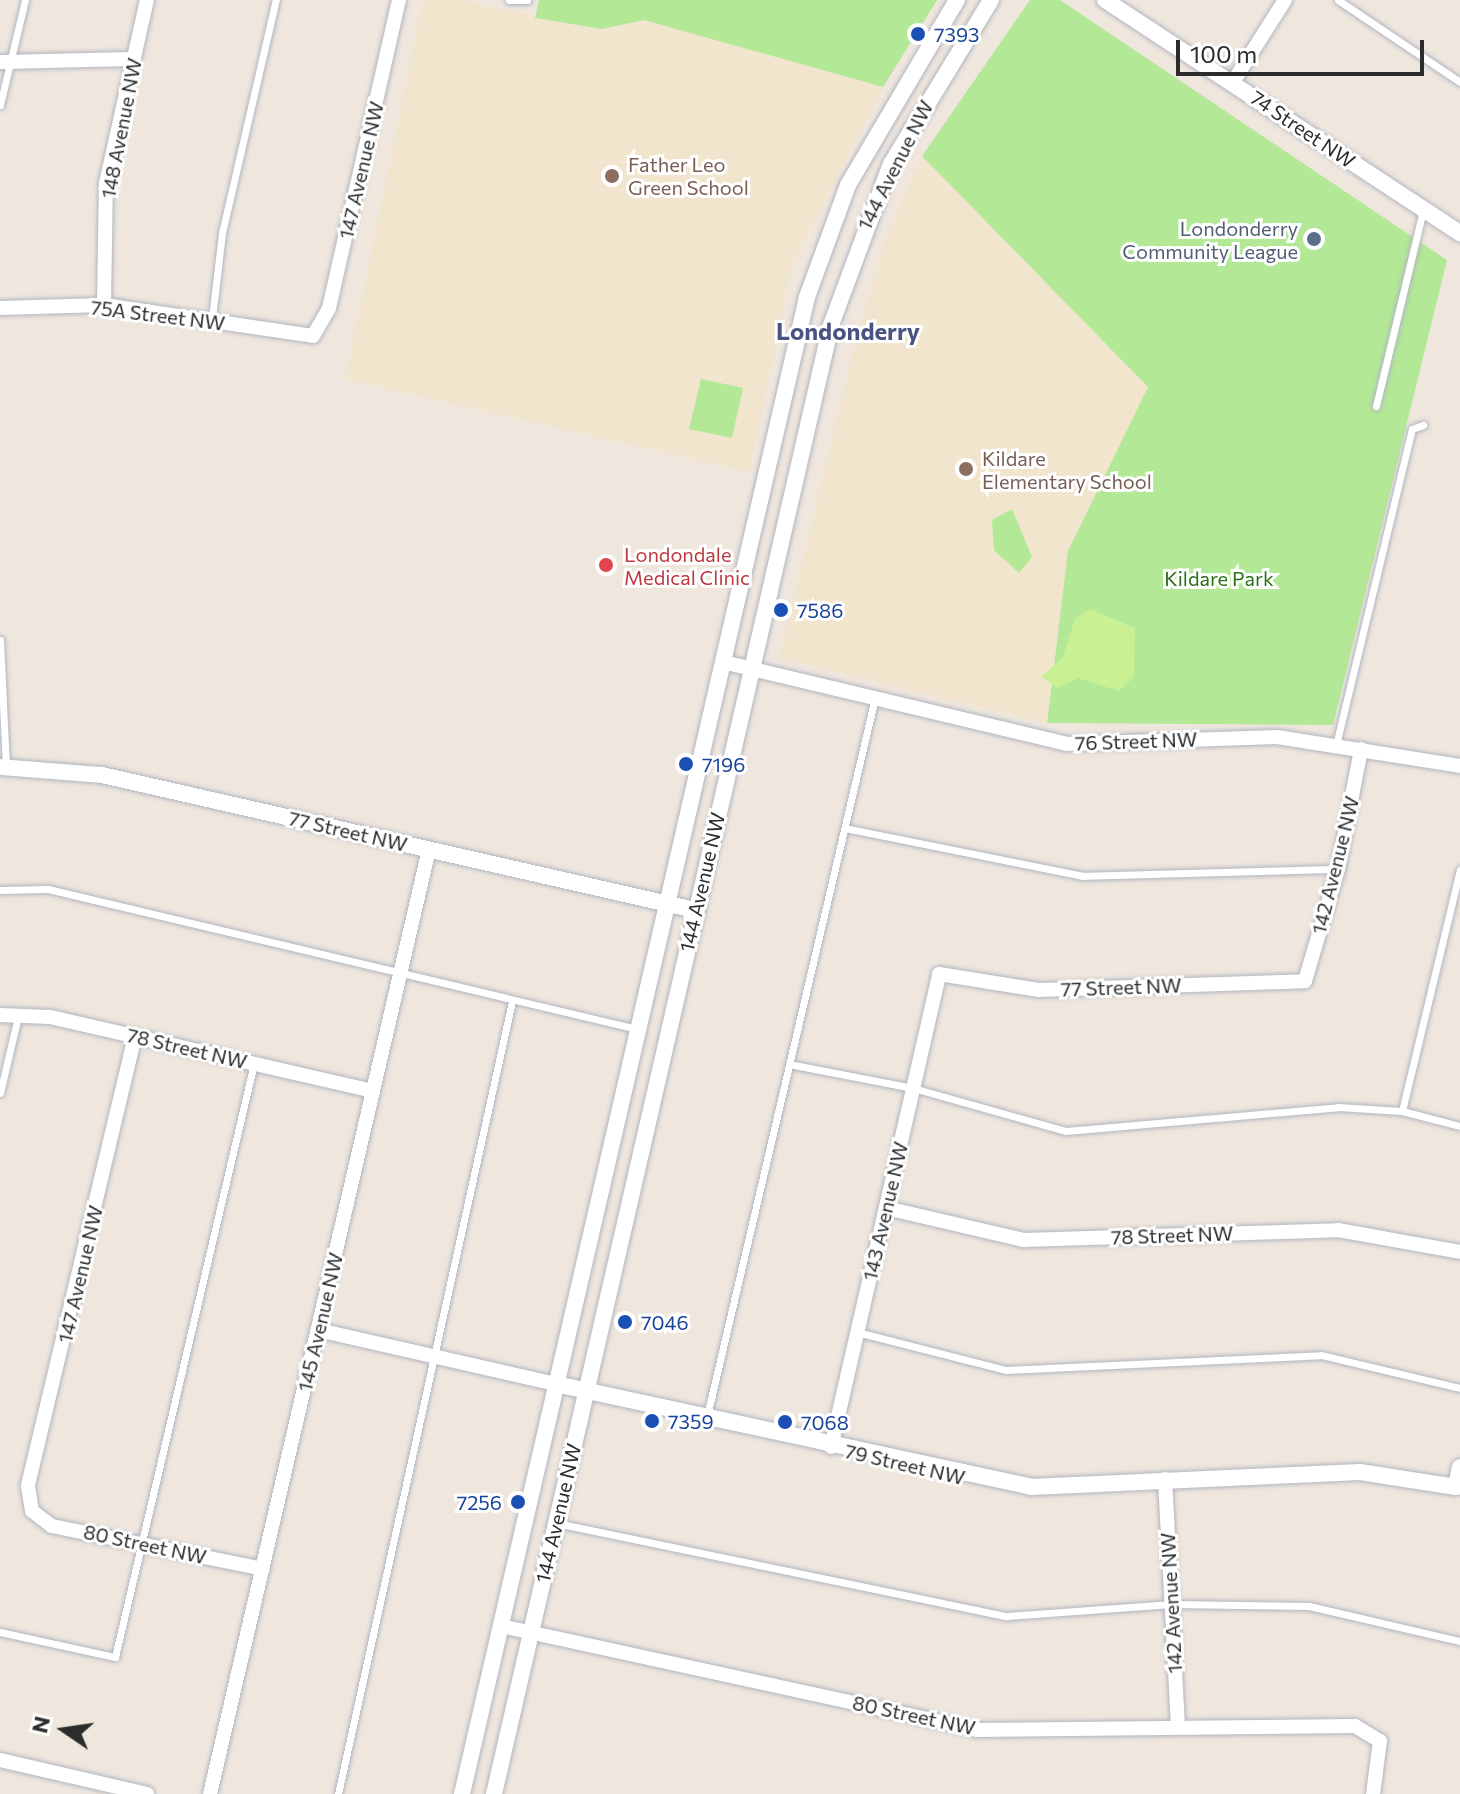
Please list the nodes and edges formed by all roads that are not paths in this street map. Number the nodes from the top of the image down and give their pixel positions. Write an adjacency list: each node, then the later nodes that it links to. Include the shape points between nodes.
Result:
1 (25, 0): 13 (lane)
2 (147, 0): 12 (street, 148 Avenue NW)
3 (276, 0): 21 (lane, via 222,233)
4 (399, 0): 22 (street, 147 Avenue NW, via 329,308)
5 (509, 0): 6 (lane)
6 (527, 0)
7 (957, 0): 26 (street, 144 Avenue NW, via 879,124 827,235)
8 (991, 0): 27 (street, 144 Avenue NW, via 891,164 858,238)
9 (1105, 0): 14 (street, 74 Street NW)
10 (1285, 0): 14 (street)
11 (1338, 0): 15 (lane)
12 (134, 59): 13 (street); 19 (street, 148 Avenue NW, via 106,183)
13 (5, 62): 16 (lane)
14 (1233, 82): 17 (street, 74 Street NW)
15 (1460, 82)
16 (0, 105)
17 (1423, 210): 18 (street, 74 Street NW); 23 (lane)
18 (1460, 233)
19 (104, 305): 20 (street, 75A Street NW); 21 (street, 75A Street NW)
20 (0, 308)
21 (212, 318): 22 (street, 75A Street NW)
22 (313, 336)
23 (1376, 406)
24 (1423, 425): 29 (lane, via 1412,429)
25 (0, 640): 31 (lane)
26 (723, 662): 27 (street, 76 Street NW); 38 (street, 144 Avenue NW)
27 (752, 670): 28 (street, 76 Street NW); 39 (street, 144 Avenue NW)
28 (874, 702): 29 (street, 76 Street NW, via 1066,744 1277,737); 33 (lane)
29 (1336, 745): 30 (street, 76 Street NW)
30 (1361, 749): 32 (street, 76 Street NW); 35 (street, 142 Avenue NW)
31 (3, 766): 34 (street, 77 Street NW, via 102,775)
32 (1460, 766)
33 (845, 828): 35 (lane, via 1082,876); 49 (lane)
34 (429, 849): 38 (street, 77 Street NW); 40 (street, 145 Avenue NW)
35 (1338, 869): 42 (street, 142 Avenue NW)
36 (1460, 870): 53 (lane)
37 (0, 890): 40 (lane, via 48,889)
38 (666, 903): 39 (street, 77 Street NW); 46 (street, 144 Avenue NW)
39 (695, 910): 62 (street, 144 Avenue NW)
40 (400, 972): 43 (lane); 51 (street, 145 Avenue NW)
41 (939, 974): 42 (street, 77 Street NW, via 1039,990); 50 (street, 143 Avenue NW)
42 (1305, 981)
43 (512, 1001): 46 (lane); 59 (lane)
44 (0, 1015): 45 (street, 78 Street NW)
45 (18, 1016): 47 (street, 78 Street NW); 52 (lane)
46 (637, 1029): 60 (street, 144 Avenue NW)
47 (135, 1036): 48 (street, 78 Street NW); 67 (street, 147 Avenue NW, via 28,1486)
48 (254, 1063): 51 (street, 78 Street NW); 69 (lane)
49 (789, 1064): 50 (lane); 63 (lane)
50 (913, 1088): 53 (lane, via 1066,1131 1338,1107); 55 (street, 143 Avenue NW)
51 (372, 1091): 57 (street, 145 Avenue NW)
52 (0, 1093)
53 (1402, 1111): 54 (lane)
54 (1460, 1126)
55 (886, 1208): 56 (street, 78 Street NW, via 1024,1240 1338,1230); 58 (street, 143 Avenue NW)
56 (1460, 1252)
57 (318, 1330): 59 (street, 79 Street NW); 70 (street, 145 Avenue NW)
58 (857, 1332): 61 (lane, via 1006,1370 1321,1355); 64 (street, 143 Avenue NW)
59 (436, 1357): 60 (street, 79 Street NW); 80 (lane)
60 (556, 1384): 62 (street, 79 Street NW); 72 (street, 144 Avenue NW)
61 (1460, 1388)
62 (586, 1391): 63 (street, 79 Street NW); 68 (street, 144 Avenue NW)
63 (706, 1419): 64 (street, 79 Street NW)
64 (831, 1447): 66 (street, 79 Street NW, via 1031,1487)
65 (1460, 1467): 66 (street, 79 Street NW, via 1456,1487 1360,1472)
66 (1165, 1479): 71 (street, 142 Avenue NW)
67 (32, 1511): 69 (street, 80 Street NW, via 52,1526)
68 (555, 1523): 71 (lane, via 1007,1616); 74 (street, 144 Avenue NW)
69 (142, 1542): 70 (street, 80 Street NW); 73 (lane, via 115,1657)
70 (263, 1569): 79 (street, 145 Avenue NW)
71 (1172, 1604): 75 (lane, via 1309,1606); 76 (street, 142 Avenue NW)
72 (501, 1626): 74 (street, 80 Street NW); 81 (street, 144 Avenue NW)
73 (0, 1632)
74 (532, 1632): 76 (street, 80 Street NW, via 976,1730); 82 (street, 144 Avenue NW)
75 (1460, 1641)
76 (1178, 1727): 83 (street, 80 Street NW, via 1355,1726 1380,1741)
77 (0, 1760): 78 (street)
78 (147, 1794)
79 (210, 1794)
80 (338, 1794)
81 (462, 1794)
82 (494, 1794)
83 (1373, 1794)

